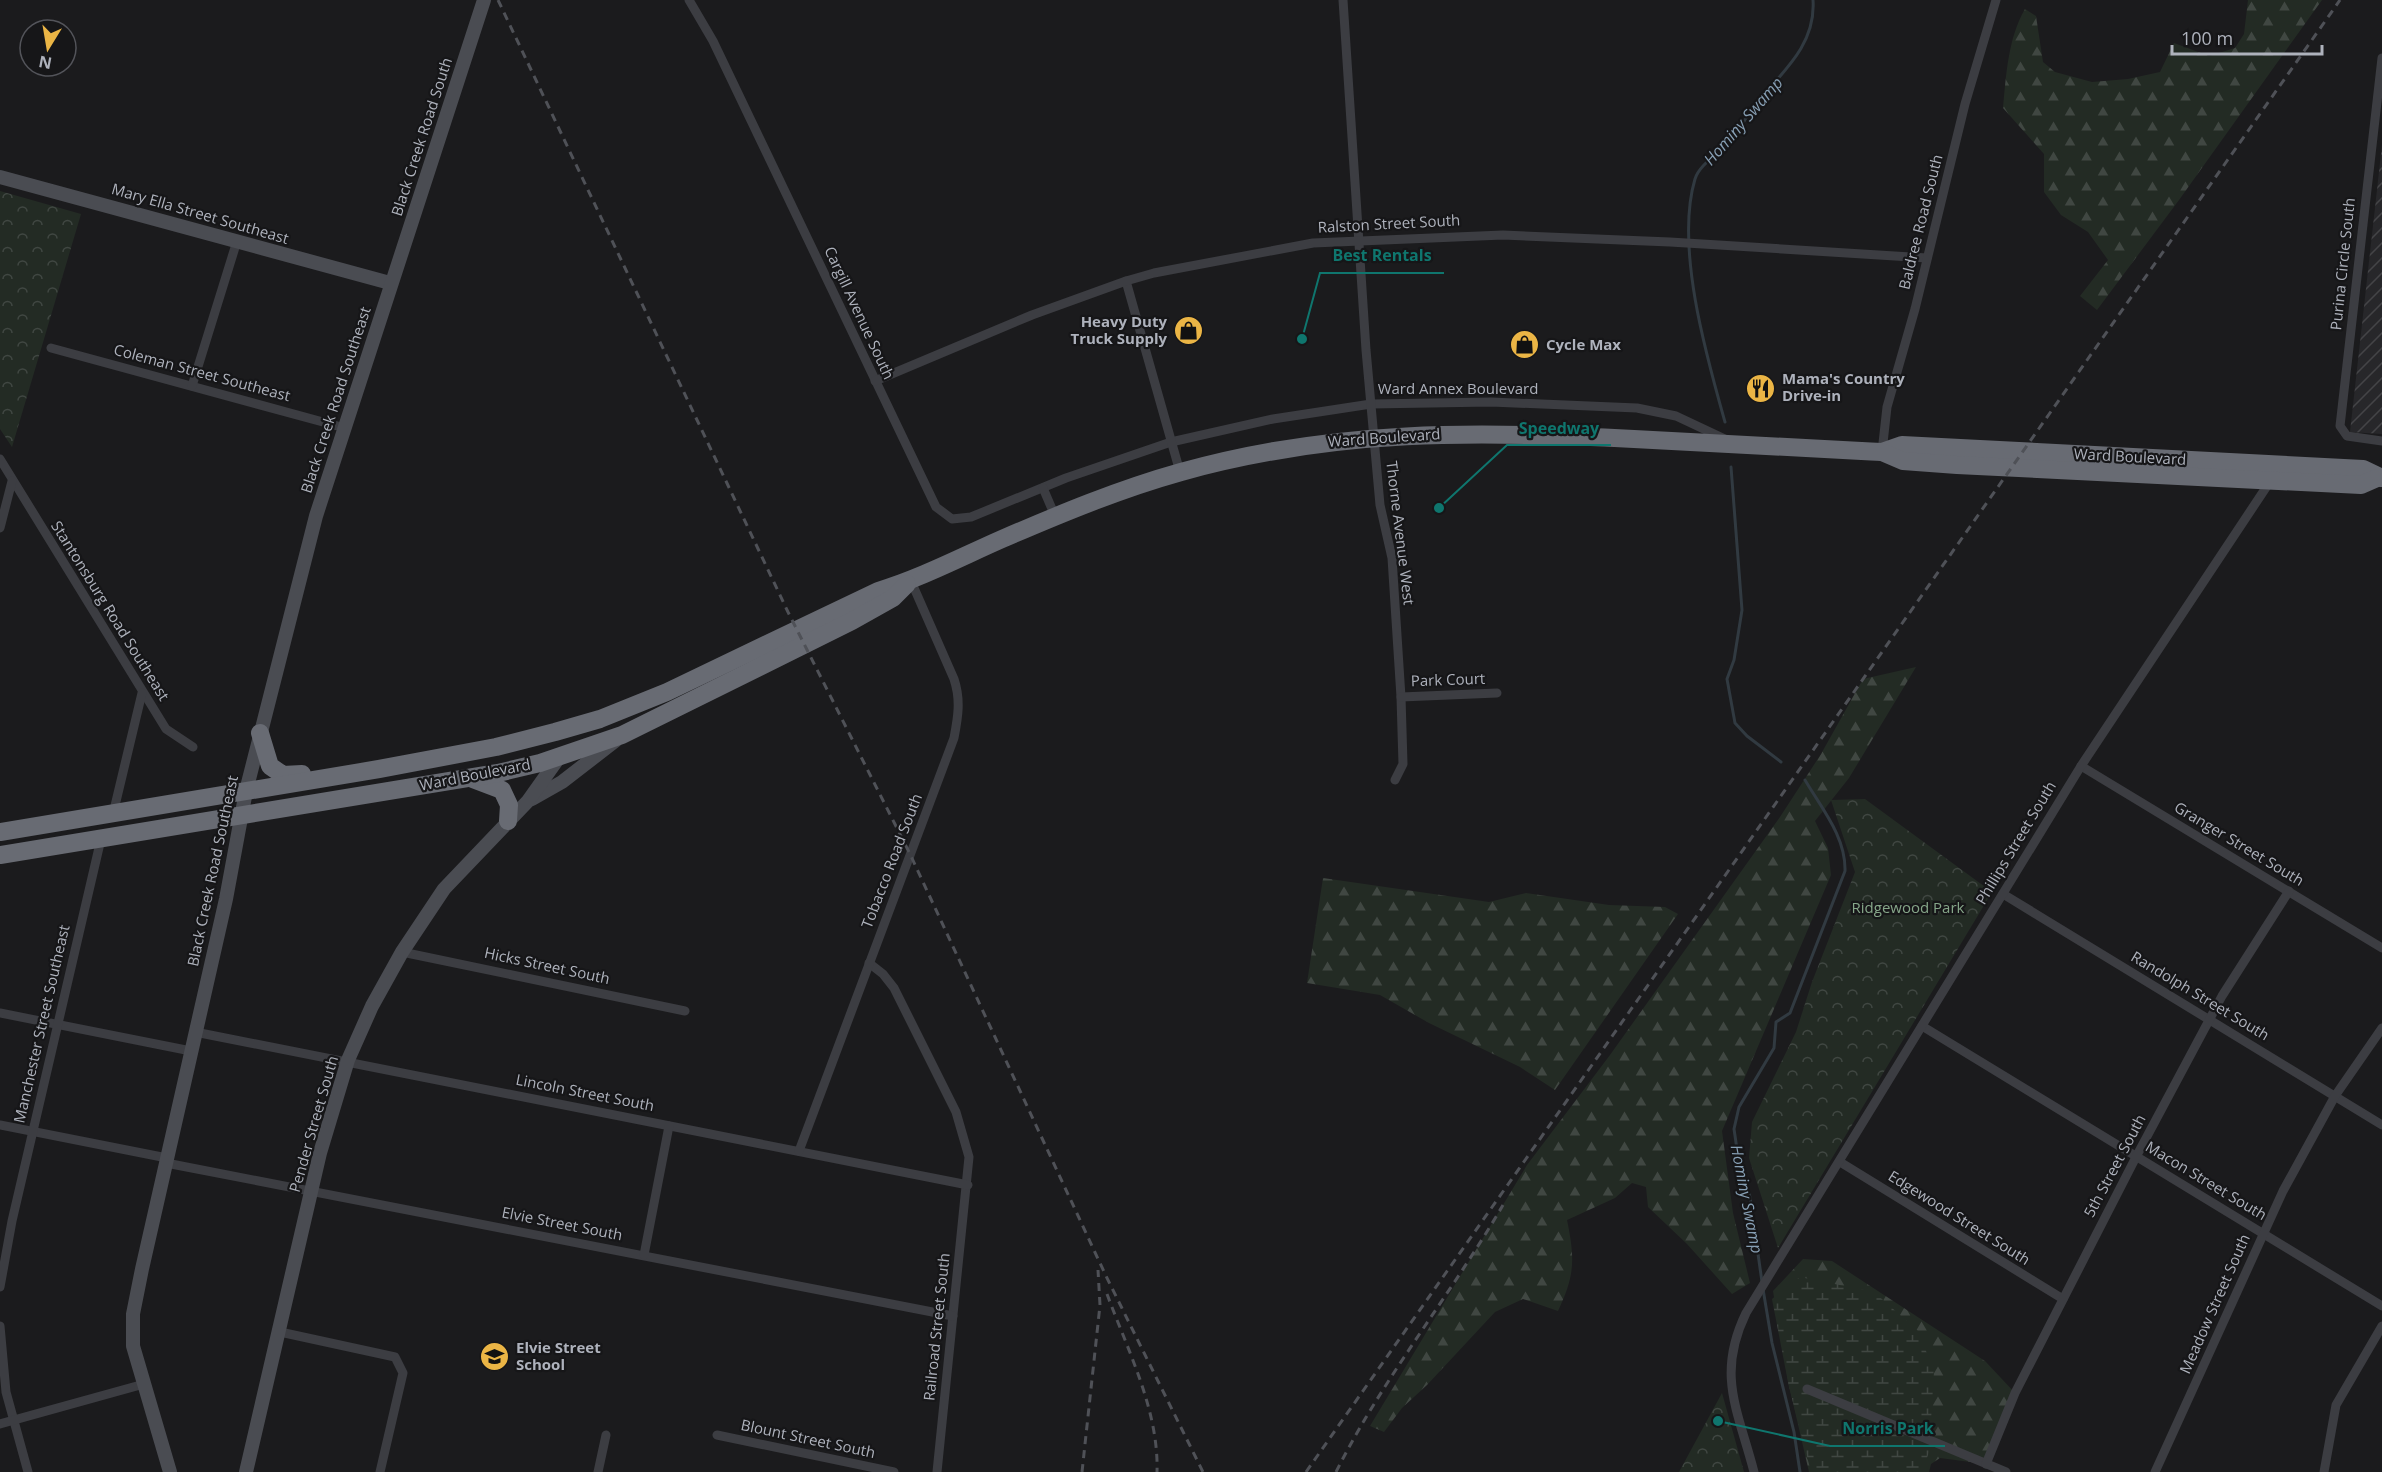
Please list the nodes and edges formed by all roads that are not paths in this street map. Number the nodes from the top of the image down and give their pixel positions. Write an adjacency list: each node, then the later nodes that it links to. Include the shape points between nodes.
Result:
1 (484, 0): 11 (street, Black Creek Road South)
2 (689, 0): 13 (street, Cargill Avenue South, via 713,41)
3 (1343, 0): 7 (street, Thorne Avenue West)
4 (1996, 0): 9 (street, Baldree Road South, via 1965,104)
5 (2382, 58): 18 (street, Purina Circle South, via 2340,426 2347,436)
6 (0, 177): 8 (street, Mary Ella Street Southeast)
7 (1360, 240): 9 (street, Ralston Street South, via 1503,235); 10 (street, Ralston Street South, via 1245,254); 15 (street, Thorne Avenue West)
8 (237, 242): 11 (street, Mary Ella Street Southeast); 14 (street)
9 (1927, 258): 21 (street, Baldree Road South, via 1887,407)
10 (1126, 281): 13 (street, Ralston Street South, via 1032,315); 19 (street)
11 (390, 283): 16 (street, Black Creek Road Southeast)
12 (51, 348): 14 (street, Coleman Street Southeast)
13 (875, 381): 28 (street, Cargill Avenue South, via 936,507 945,516 971,518)
14 (192, 386): 16 (street, Coleman Street Southeast)
15 (1371, 404): 17 (street, Thorne Avenue West); 19 (street, Ward Annex Boulevard, via 1273,419); 20 (street, Ward Annex Boulevard, via 1491,402 1637,408 1676,416)
16 (345, 428): 36 (street, Black Creek Road Southeast, via 316,516)
17 (1374, 437): 20 (highway, Ward Boulevard, via 1486,433); 24 (highway, Ward Boulevard, via 1273,451); 34 (street, Thorne Avenue West, via 1380,505 1392,558)
18 (2382, 441)
19 (1171, 442): 24 (street); 28 (street, Ward Annex Boulevard)
20 (1734, 444): 21 (highway, Ward Boulevard)
21 (1882, 452): 23 (highway, Ward Boulevard, via 1902,445); 27 (highway, Ward Boulevard, via 1903,461)
22 (0, 459): 26 (street, Stantonsburg Road Southeast)
23 (2281, 465): 25 (highway, Ward Boulevard, via 2363,469); 27 (street, Phillips Street South)
24 (1180, 472): 29 (highway, Ward Boulevard)
25 (2380, 478): 27 (highway, Ward Boulevard, via 2361,485)
26 (12, 481): 30 (street); 32 (street, Stantonsburg Road Southeast)
27 (2270, 481): 41 (street, Phillips Street South)
28 (1043, 488): 29 (street)
29 (1055, 516): 31 (highway, Ward Boulevard)
30 (0, 528)
31 (911, 581): 35 (highway, Ward Boulevard, via 878,591 667,692); 37 (highway, Ward Boulevard, via 893,598 852,621); 57 (street, Tobacco Road South, via 954,679 959,716)
32 (142, 693): 38 (street, Stantonsburg Road Southeast, via 166,729); 47 (street)
33 (1497, 693): 34 (street, Park Court)
34 (1401, 697): 44 (street, Thorne Avenue West, via 1403,764)
35 (590, 722): 39 (highway, Ward Boulevard); 40 (highway)
36 (260, 733): 42 (highway, via 266,759 276,772 291,776 315,772); 46 (street, Black Creek Road Southeast)
37 (622, 735): 40 (highway, Ward Boulevard); 45 (street, Pender Street South, via 562,782)
38 (193, 747)
39 (467, 752): 42 (highway, Ward Boulevard); 46 (highway, via 399,776)
40 (560, 756): 43 (highway, Ward Boulevard); 45 (street, Pender Street South)
41 (2081, 766): 53 (street, Granger Street South); 54 (street, Phillips Street South)
42 (329, 777): 46 (highway, Ward Boulevard)
43 (468, 778): 46 (highway, Ward Boulevard); 48 (highway, via 502,790 509,805)
44 (1395, 780)
45 (528, 801): 48 (street, Pender Street South)
46 (243, 804): 47 (highway, Ward Boulevard); 50 (highway, Ward Boulevard); 51 (highway, via 62,836); 64 (street, Black Creek Road Southeast, via 226,900)
47 (112, 814): 49 (highway, Ward Boulevard)
48 (508, 821): 56 (street, Pender Street South, via 444,889)
49 (0, 832)
50 (101, 839): 51 (highway, Ward Boulevard); 61 (street, Manchester Street Southeast)
51 (19, 852): 52 (highway, Ward Boulevard)
52 (0, 855)
53 (2289, 891): 55 (street, Granger Street South); 60 (street, 5th Street South)
54 (2003, 894): 60 (street, Randolph Street South); 62 (street, Phillips Street South)
55 (2382, 948)
56 (402, 952): 58 (street, Hicks Street South); 66 (street, Pender Street South)
57 (869, 963): 72 (street, Tobacco Road South); 76 (street, Railroad Street South, via 894,988 956,1112 969,1157)
58 (685, 1011)
59 (0, 1013): 61 (street)
60 (2209, 1019): 67 (street, Randolph Street South); 73 (street, 5th Street South)
61 (57, 1025): 65 (street); 71 (street, Manchester Street Southeast)
62 (1922, 1026): 73 (street, Macon Street South); 75 (street, Phillips Street South)
63 (2382, 1028): 67 (street, Meadow Street South)
64 (195, 1032): 65 (street, Black Creek Road Southeast); 66 (street, Lincoln Street South)
65 (191, 1051): 74 (street, Black Creek Road Southeast)
66 (348, 1060): 70 (street, Lincoln Street South); 77 (street, Pender Street South)
67 (2335, 1096): 69 (street, Randolph Street South); 78 (street, Meadow Street South)
68 (0, 1125): 71 (street, Elvie Street South)
69 (2382, 1125)
70 (669, 1126): 72 (street, Lincoln Street South); 79 (street)
71 (32, 1131): 74 (street, Elvie Street South); 80 (street, Manchester Street Southeast)
72 (799, 1151): 76 (street, Lincoln Street South)
73 (2136, 1157): 78 (street, Macon Street South); 81 (street, 5th Street South)
74 (166, 1161): 77 (street, Elvie Street South); 87 (street, Black Creek Road Southeast, via 133,1314 133,1346)
75 (1840, 1162): 81 (street, Edgewood Street South); 101 (street, Phillips Street South, via 1736,1335 1730,1374)
76 (968, 1185): 83 (street, Railroad Street South)
77 (312, 1191): 79 (street, Elvie Street South); 86 (street, Pender Street South)
78 (2263, 1232): 82 (street, Macon Street South); 103 (street, Meadow Street South)
79 (644, 1255): 83 (street, Elvie Street South)
80 (0, 1287)
81 (2063, 1299): 93 (street, 5th Street South, via 2015,1393)
82 (2382, 1306)
83 (953, 1316): 100 (street, Railroad Street South)
84 (0, 1326): 89 (street, via 2,1375)
85 (2382, 1326): 104 (street, via 2336,1406)
86 (280, 1332): 96 (street, Pender Street South); 97 (street, via 395,1358 401,1364 403,1373)
87 (144, 1384): 89 (street); 95 (street, Black Creek Road Southeast)
88 (1807, 1389): 93 (street)
89 (12, 1421): 90 (street); 94 (street)
90 (0, 1424)
91 (606, 1435): 98 (street)
92 (717, 1435): 99 (street, Blount Street South)
93 (1986, 1464): 102 (street)
94 (28, 1472)
95 (170, 1472)
96 (246, 1472)
97 (380, 1472)
98 (598, 1472)
99 (894, 1472)
100 (937, 1472)
101 (1754, 1472)
102 (2006, 1472)
103 (2155, 1472)
104 (2324, 1472)

